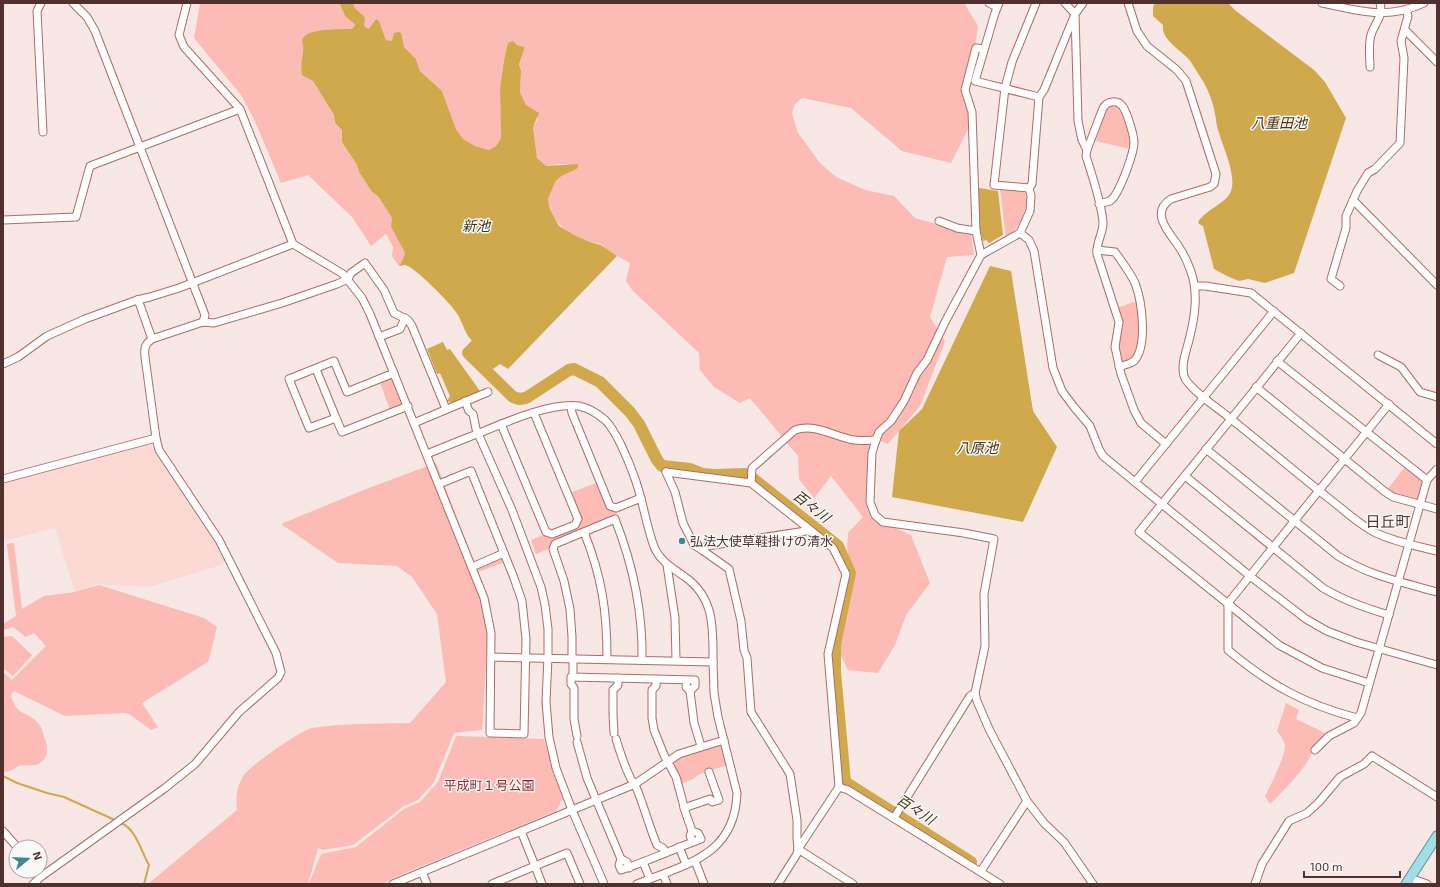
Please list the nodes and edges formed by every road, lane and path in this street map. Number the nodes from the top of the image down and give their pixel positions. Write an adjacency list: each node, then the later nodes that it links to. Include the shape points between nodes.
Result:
1 (41, 3): 23 (street, via 37,11)
2 (73, 3): 24 (street, via 87,17 95,31)
3 (187, 3): 22 (street, via 179,35 184,46)
4 (989, 3): 12 (street)
5 (1036, 3): 20 (street, via 1012,62)
6 (1065, 3): 15 (street)
7 (1083, 3): 15 (street)
8 (1128, 3): 38 (street, via 1137,31 1147,46 1177,70 1186,81 1216,169 1216,179 1210,188 1171,199 1164,205 1161,215 1164,226 1187,262)
9 (1322, 3): 14 (street)
10 (1380, 3): 14 (street)
11 (1424, 3): 13 (street)
12 (998, 5): 17 (street)
13 (1406, 10): 14 (street); 16 (street, via 1408,16)
14 (1380, 13): 19 (street, via 1371,35)
15 (1075, 14): 21 (street); 25 (street, via 1078,120)
16 (1404, 30): 18 (street); 27 (street, via 1401,41 1404,58 1400,143 1368,173)
17 (984, 49): 20 (street, via 975,81); 31 (street, via 976,48 965,90 972,112)
18 (1437, 62)
19 (1370, 67)
20 (1005, 88): 21 (street); 26 (street, via 994,185)
21 (1039, 97): 26 (street, via 1032,184)
22 (240, 109): 24 (street); 33 (street)
23 (43, 132)
24 (140, 147): 29 (street, via 90,166 76,217); 37 (street)
25 (1087, 150): 28 (street, via 1086,156); 28 (street, via 1104,105 1111,102 1124,107 1133,134 1134,150 1114,197)
26 (1029, 188): 32 (street, via 1030,211)
27 (1354, 201): 39 (street, via 1346,216 1346,228 1331,279); 40 (street)
28 (1099, 204): 34 (street, via 1103,225)
29 (3, 220)
30 (939, 221): 31 (street, via 956,228)
31 (976, 231): 35 (street)
32 (1020, 234): 35 (street); 81 (street, via 1029,240 1034,251 1053,368 1059,385 1090,426 1103,456)
33 (292, 244): 36 (street); 37 (street)
34 (1097, 250): 51 (street, via 1120,322 1114,347); 51 (street, via 1115,252 1131,275 1141,300 1143,317 1139,351 1135,360)
35 (981, 255): 71 (street, via 904,401 879,432)
36 (348, 279): 43 (street, via 351,273 364,263 384,290 394,313); 44 (street, via 282,303 214,323); 46 (street, via 366,305)
37 (192, 283): 41 (street); 44 (street, via 205,315)
38 (1195, 286): 42 (street, via 1251,293); 56 (street, via 1194,317 1183,369 1188,384)
39 (1340, 286)
40 (1437, 286)
41 (136, 300): 47 (street); 50 (street, via 47,336 18,357)
42 (1274, 312): 45 (street); 56 (street)
43 (404, 318): 46 (street, via 400,329); 62 (street, via 412,326)
44 (203, 322): 47 (street)
45 (1301, 333): 49 (street); 59 (street)
46 (379, 337): 53 (street)
47 (152, 339): 70 (street, via 144,348)
48 (1378, 355): 57 (street, via 1401,367 1420,392)
49 (1277, 361): 54 (street); 68 (street)
50 (3, 364)
51 (1120, 366): 72 (street, via 1136,416)
52 (316, 369): 53 (street, via 334,362 347,392); 64 (street); 64 (street, via 289,379 309,428)
53 (394, 373): 60 (street)
54 (1256, 387): 65 (street); 76 (street)
55 (488, 392): 58 (street)
56 (1204, 397): 65 (street); 72 (street)
57 (1437, 397)
58 (466, 401): 62 (street); 69 (street, via 469,412 475,419 474,424)
59 (1388, 404): 68 (street); 73 (street)
60 (408, 406): 64 (street, via 342,432); 66 (street)
61 (571, 406): 63 (street); 85 (street, via 591,410 608,424 634,475); 85 (street, via 610,506 616,508)
62 (446, 409): 66 (street)
63 (534, 413): 67 (street); 67 (street, via 578,519 575,525 552,534 546,532)
64 (336, 418)
65 (1231, 418): 74 (street); 84 (street)
66 (414, 422): 75 (street)
67 (501, 424): 69 (street)
68 (1366, 432): 76 (street); 80 (street)
69 (478, 433): 75 (street); 107 (street, via 512,510 541,587 547,620)
70 (156, 438): 79 (street); 150 (street, via 159,450 219,540 276,653 281,672 278,678 239,712 195,764 165,788)
71 (876, 440): 82 (street, via 853,440 829,431 802,428 795,430 752,468); 122 (street, via 872,454 870,502 875,515 883,522 964,533 994,540 984,594 985,646)
72 (1166, 444): 81 (street)
73 (1437, 444)
74 (1206, 449): 78 (street); 89 (street)
75 (427, 454): 83 (street)
76 (1344, 460): 84 (street); 87 (street, via 1393,497)
77 (1437, 469): 80 (street)
78 (1185, 476): 86 (street); 93 (street)
79 (3, 479)
80 (1427, 480): 87 (street)
81 (1135, 482): 86 (street)
82 (751, 483): 90 (street); 94 (street, via 666,472 675,492 683,523 694,545)
83 (439, 484): 96 (street, via 471,471); 98 (street)
84 (1319, 490): 89 (street); 92 (street, via 1368,528)
85 (641, 498): 97 (street, via 654,547)
86 (1162, 504): 99 (street); 102 (street, via 1139,532)
87 (1420, 505): 88 (street); 92 (street)
88 (1437, 510)
89 (1294, 522): 93 (street); 100 (street, via 1345,560 1368,572)
90 (809, 529): 94 (street, via 707,546); 130 (street, via 833,548 846,574 828,654)
91 (584, 532): 108 (street, via 555,544 553,549 569,603); 109 (street, via 604,600); 110 (street, via 615,519 630,560 637,590)
92 (1409, 544): 95 (street); 100 (street)
93 (1272, 548): 99 (street); 103 (street, via 1329,592)
94 (702, 550): 143 (street, via 730,569 747,658 751,712 790,774 797,820)
95 (1437, 552)
96 (504, 553): 98 (street); 106 (street, via 522,601)
97 (667, 565): 111 (street, via 675,613); 112 (street, via 692,582 707,602 713,622)
98 (472, 567): 105 (street, via 486,607 491,633)
99 (1250, 576): 102 (street); 104 (street, via 1313,623 1344,638)
100 (1398, 581): 101 (street); 103 (street)
101 (1437, 592)
102 (1228, 603): 119 (street, via 1279,645 1294,654 1330,672); 123 (street, via 1228,650 1264,678 1290,693 1328,710)
103 (1389, 615): 104 (street)
104 (1379, 649): 113 (street); 119 (street)
105 (491, 657): 106 (street); 106 (street, via 490,734 524,734)
106 (526, 657): 107 (street)
107 (548, 657): 108 (street); 135 (street, via 546,702 549,737 556,768)
108 (573, 658): 109 (street); 114 (street)
109 (607, 659): 110 (street)
110 (642, 660): 111 (street)
111 (676, 660): 112 (street)
112 (714, 662): 124 (street, via 715,698)
113 (1437, 665)
114 (576, 677): 115 (street); 132 (street, via 571,677 571,684 574,688 577,739 583,766)
115 (610, 678): 116 (street); 120 (street)
116 (618, 678): 117 (street); 120 (street, via 618,685)
117 (648, 679): 118 (street); 121 (street, via 648,686)
118 (656, 679): 121 (street, via 656,686); 125 (street, via 695,680 695,686 690,691)
119 (1369, 683): 123 (street)
120 (613, 690): 129 (street, via 615,736 625,766)
121 (652, 690): 127 (street, via 654,730)
122 (975, 693): 133 (street, via 989,729); 136 (street, via 970,696)
123 (1357, 718): 126 (street, via 1354,723 1329,736)
124 (724, 740): 125 (street); 146 (street, via 737,793 737,804 724,837 710,852)
125 (700, 746): 127 (street)
126 (1315, 750)
127 (668, 761): 129 (street); 134 (street, via 676,777)
128 (709, 772): 134 (street, via 719,800 712,802 710,799)
129 (635, 784): 132 (street); 141 (street)
130 (839, 787): 136 (street); 143 (street)
131 (1437, 797): 170 (street, via 1372,756 1364,764 1340,777 1320,802 1307,813 1289,821 1262,864)
132 (597, 800): 135 (street); 147 (street, via 621,859 621,870)
133 (1027, 801): 151 (street); 169 (street, via 1044,823 1064,842)
134 (684, 808): 142 (street, via 693,842)
135 (572, 810): 138 (street); 162 (street)
136 (894, 818): 151 (street)
137 (3, 831): 140 (street)
138 (520, 831): 149 (street); 152 (street)
139 (1437, 836): 155 (main road)
140 (10, 839)
141 (657, 845): 144 (street, via 663,848); 145 (street)
142 (679, 847): 144 (street); 148 (street)
143 (798, 849): 166 (street); 167 (street)
144 (665, 853): 145 (street)
145 (657, 856): 147 (street)
146 (695, 861): 148 (street); 165 (street)
147 (643, 862): 154 (street)
148 (686, 864): 153 (street)
149 (535, 866): 156 (street); 160 (street); 161 (street, via 567,854)
150 (48, 868)
151 (981, 871): 168 (street)
152 (422, 872): 157 (street); 158 (street)
153 (663, 874): 154 (street); 164 (street)
154 (650, 879): 163 (street)
155 (1408, 881): 171 (street)
156 (504, 882): 159 (street)
157 (393, 884)
158 (427, 884)
159 (492, 884)
160 (542, 884)
161 (580, 884)
162 (604, 884)
163 (637, 884)
164 (667, 884)
165 (704, 884)
166 (778, 884)
167 (853, 884)
168 (1000, 884)
169 (1093, 884)
170 (1255, 884)
171 (1427, 884)

